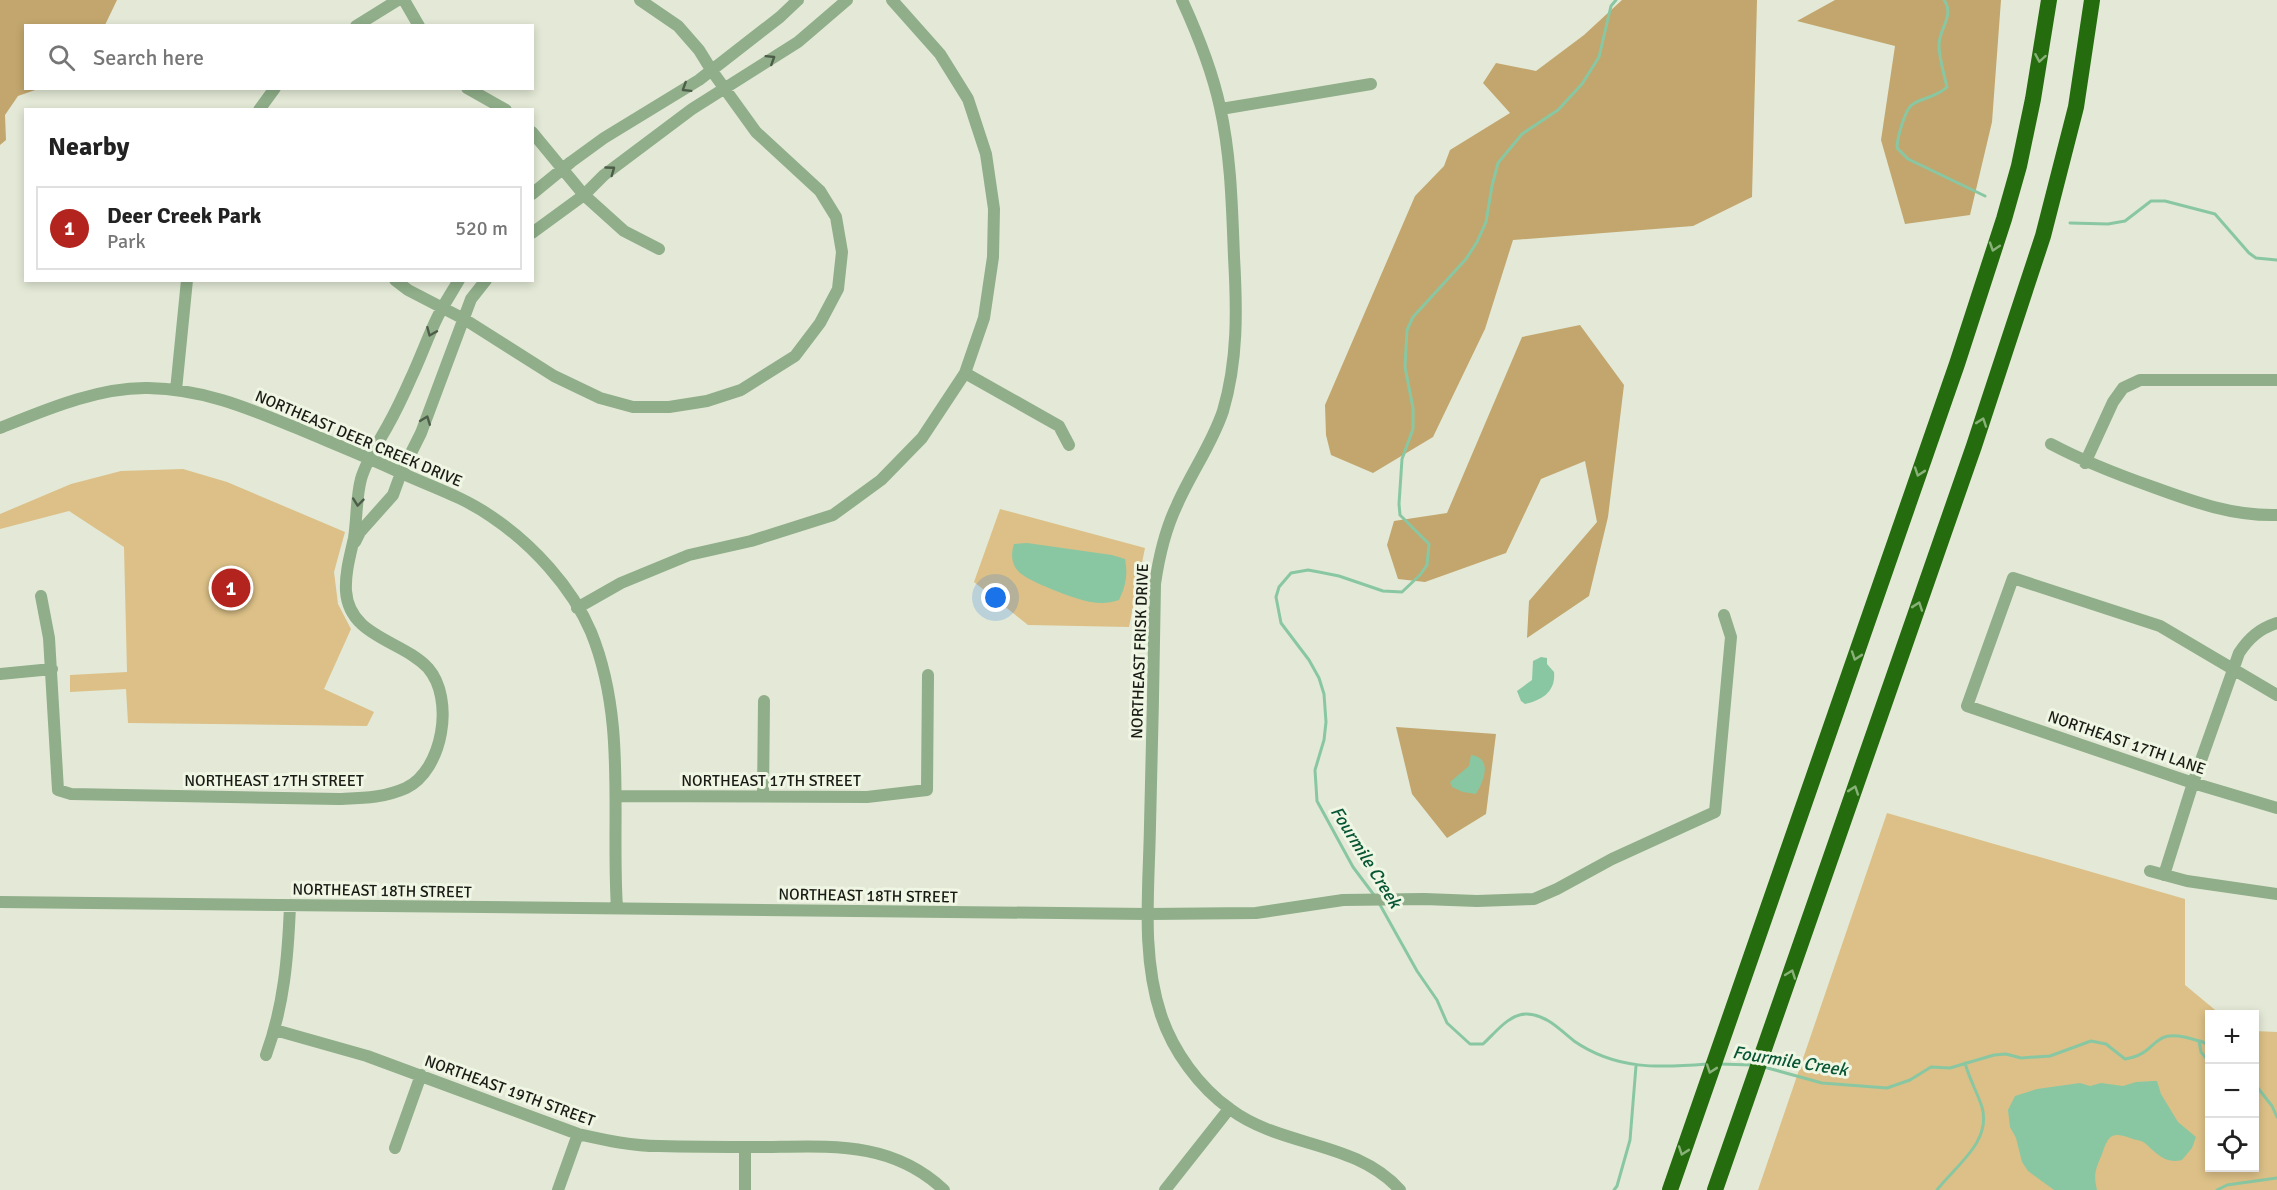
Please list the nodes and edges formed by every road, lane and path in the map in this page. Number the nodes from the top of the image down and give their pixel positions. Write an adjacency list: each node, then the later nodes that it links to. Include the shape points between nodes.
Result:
1 (398, 0): 10 (street)
2 (404, 0): 11 (street)
3 (640, 0): 12 (street, via 678,26)
4 (798, 0): 12 (street)
5 (847, 0): 14 (street, one-way to 5, via 798,42)
6 (892, 0): 32 (street, via 940,54 968,99 986,154 994,209 993,257 984,318)
7 (1182, 0): 19 (street, NORTHEAST FRISK DRIVE, via 1198,35)
8 (2049, 0): 76 (highway, one-way to 76, via 2033,99 2004,219)
9 (2092, 0): 77 (highway, one-way to 9, via 1974,446 2043,236 2076,107)
10 (359, 24)
11 (418, 24)
12 (712, 70): 14 (street); 21 (street, one-way to 21, via 604,138)
13 (1371, 84): 19 (street)
14 (724, 88): 23 (street, one-way to 14, via 604,175); 31 (street, via 756,132 820,191 836,217 842,252 838,289 820,323 795,356 741,390 707,401 633,407 600,398 554,376)
15 (274, 90): 17 (street)
16 (471, 90): 18 (street)
17 (260, 108)
18 (502, 108)
19 (1221, 109): 63 (street, NORTHEAST FRISK DRIVE, via 1230,173 1237,318 1235,359 1222,414 1177,505 1158,561)
20 (534, 134): 21 (street)
21 (563, 169): 22 (street); 23 (street)
22 (534, 192)
23 (584, 195): 24 (street); 25 (street, via 624,231)
24 (534, 232)
25 (659, 249)
26 (187, 282): 34 (street)
27 (398, 282): 30 (street)
28 (458, 282): 30 (street, NORTHEAST 17TH STREET)
29 (484, 282): 31 (street, NORTHEAST 17TH STREET, via 471,299)
30 (443, 308): 31 (street); 38 (street, NORTHEAST 17TH STREET, one-way to 38)
31 (464, 319): 40 (street, NORTHEAST 17TH STREET, one-way to 31, via 421,433)
32 (965, 373): 37 (street, via 1059,426); 44 (street, via 922,438 881,480 833,515 688,555 621,583)
33 (2277, 381): 39 (street, via 2140,380 2123,388 2113,402)
34 (176, 390): 35 (street, NORTHEAST DEER CREEK DRIVE, via 146,388 92,395); 38 (street, NORTHEAST DEER CREEK DRIVE, via 198,392 247,407)
35 (0, 428)
36 (2051, 444): 39 (street)
37 (1069, 445)
38 (369, 458): 40 (street, NORTHEAST DEER CREEK DRIVE); 42 (street, NORTHEAST 17TH STREET, one-way to 42, via 361,480)
39 (2085, 463): 41 (street, via 2210,508 2241,514)
40 (401, 473): 42 (street, NORTHEAST 17TH STREET, via 393,495 360,532); 44 (street, NORTHEAST DEER CREEK DRIVE, via 452,493 523,540 547,563)
41 (2277, 514)
42 (352, 547): 47 (street, NORTHEAST 17TH STREET, via 346,594 355,617 366,630 405,649 429,669 439,691 443,716 438,748 426,773 407,787 380,796 339,799 72,794 58,790)
43 (41, 596): 47 (street)
44 (577, 608): 54 (street, NORTHEAST DEER CREEK DRIVE, via 591,632 612,705)
45 (1724, 615): 63 (street, NORTHEAST 18TH STREET, via 1731,637 1715,812 1534,898 1343,900 1256,913)
46 (2277, 623): 48 (street, via 2249,639)
47 (52, 669): 49 (street)
48 (2232, 670): 51 (street); 53 (street); 53 (street, NORTHEAST 17TH LANE, via 2160,626 2013,578 1967,706)
49 (0, 674)
50 (928, 675): 55 (street, NORTHEAST 17TH STREET, via 927,790 867,796)
51 (2277, 695)
52 (764, 702): 55 (street)
53 (2193, 783): 56 (street, NORTHEAST 17TH LANE); 58 (street)
54 (616, 796): 55 (street, NORTHEAST 17TH STREET); 62 (street, NORTHEAST DEER CREEK DRIVE)
55 (763, 796)
56 (2277, 808)
57 (2150, 871): 58 (street)
58 (2164, 875): 59 (street)
59 (2277, 894)
60 (0, 902): 61 (street, NORTHEAST 18TH STREET)
61 (290, 905): 62 (street, NORTHEAST 18TH STREET); 64 (street, via 286,973)
62 (617, 908): 63 (street, NORTHEAST 18TH STREET)
63 (1148, 914): 67 (street, NORTHEAST FRISK DRIVE, via 1152,976 1161,1015 1190,1068)
64 (275, 1030): 65 (street); 66 (street, NORTHEAST 19TH STREET)
65 (266, 1055)
66 (421, 1075): 68 (street, NORTHEAST 19TH STREET); 70 (street)
67 (1229, 1109): 74 (street); 75 (street, NORTHEAST FRISK DRIVE, via 1283,1137 1356,1157)
68 (578, 1134): 69 (street, NORTHEAST 19TH STREET, via 632,1145); 71 (street)
69 (745, 1147): 72 (street); 73 (street, NORTHEAST 19TH STREET, via 862,1149 902,1161)
70 (395, 1148)
71 (558, 1190)
72 (745, 1190)
73 (944, 1190)
74 (1165, 1190)
75 (1400, 1190)
76 (1670, 1190)
77 (1715, 1190)

